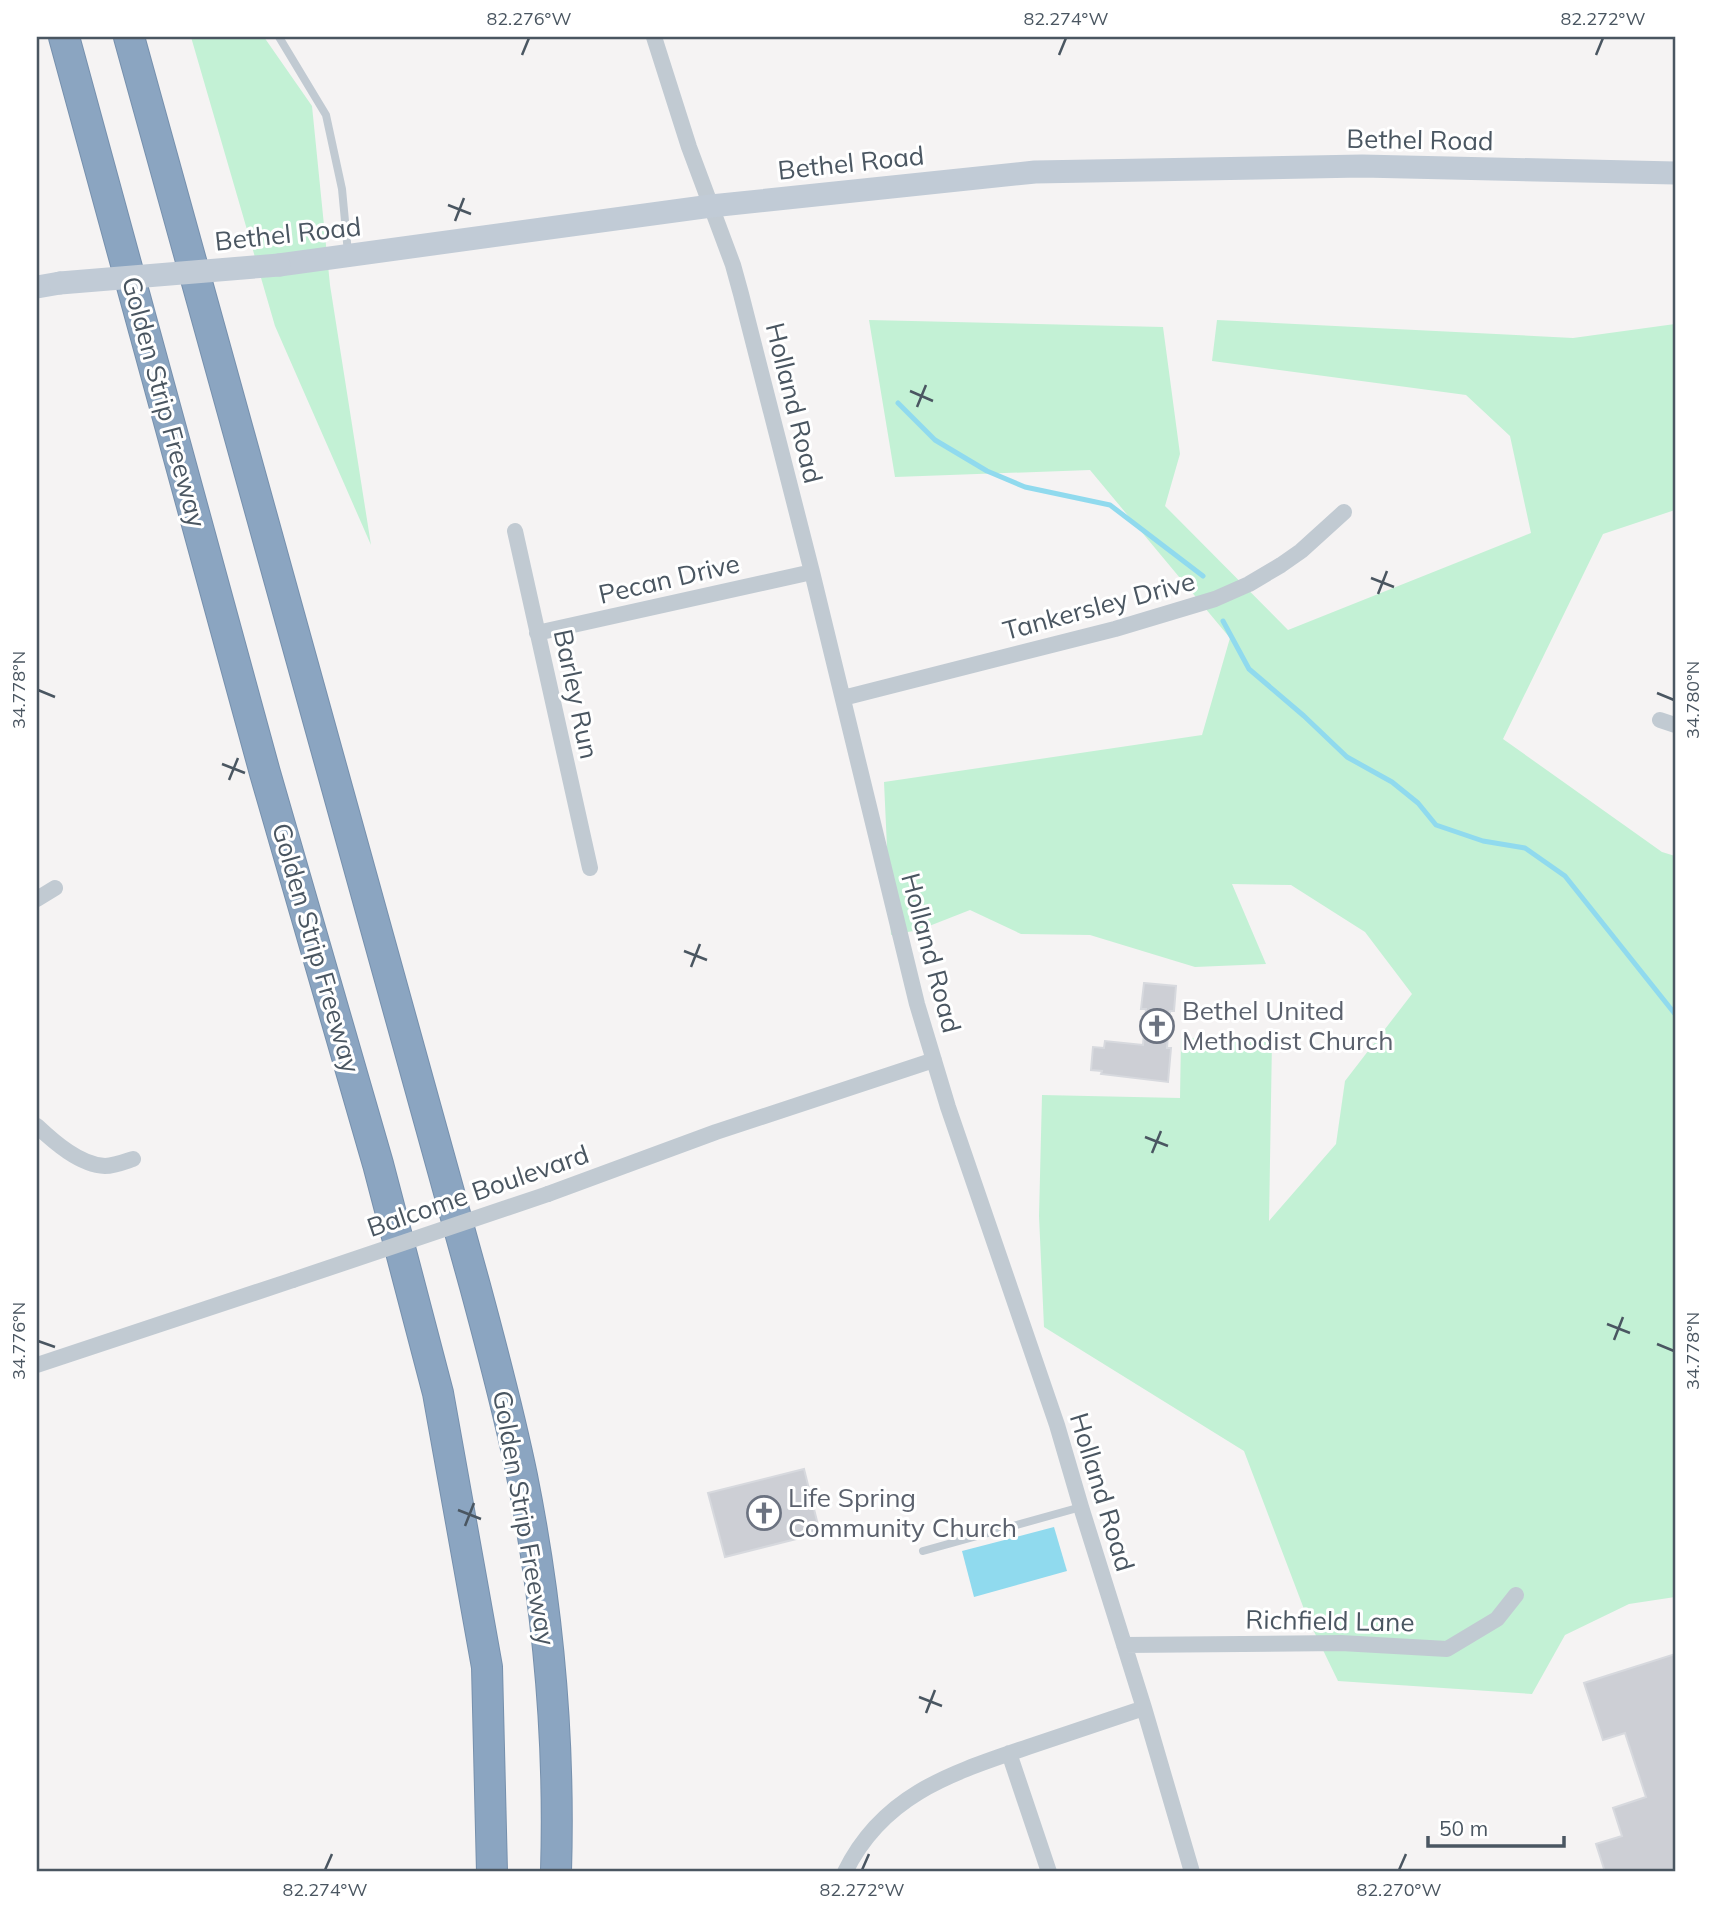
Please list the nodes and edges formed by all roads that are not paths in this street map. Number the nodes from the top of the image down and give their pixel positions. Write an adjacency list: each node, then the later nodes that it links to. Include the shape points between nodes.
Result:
1 (64, 37): 27 (highway, Golden Strip Freeway, via 438,1393 487,1667)
2 (130, 37): 28 (highway, Golden Strip Freeway, via 506,1402 536,1556 549,1665 556,1755)
3 (279, 37): 7 (lane, via 326,115 342,189)
4 (654, 37): 6 (street, Holland Road)
5 (1675, 173): 6 (street, Bethel Road, via 1362,166 1035,172)
6 (711, 206): 7 (street, Bethel Road); 11 (street, Holland Road, via 733,265)
7 (348, 256): 8 (street, Bethel Road, bridge)
8 (37, 287)
9 (1344, 512): 13 (street, Tankersley Drive, via 1281,565 1215,599)
10 (514, 531): 12 (street, Barley Run)
11 (812, 572): 12 (street, Pecan Drive); 13 (street, Holland Road)
12 (537, 633): 14 (street, Barley Run)
13 (843, 698): 17 (street, Holland Road, via 916,1003)
14 (590, 868)
15 (55, 888): 16 (street)
16 (37, 899)
17 (934, 1060): 20 (street, Balcome Boulevard, bridge); 21 (street, Holland Road, via 1057,1425)
18 (37, 1126): 19 (street, via 95,1165)
19 (133, 1159)
20 (37, 1365)
21 (1080, 1507): 22 (lane); 24 (street, Holland Road)
22 (923, 1551)
23 (1516, 1595): 24 (street, Richfield Lane, via 1497,1619 1447,1649 1341,1643)
24 (1124, 1645): 25 (street, Holland Road)
25 (1144, 1708): 26 (street); 31 (street, Holland Road)
26 (1009, 1753): 29 (street, via 960,1770 910,1796 868,1836); 30 (street)
27 (492, 1872)
28 (556, 1872)
29 (845, 1872)
30 (1049, 1872)
31 (1192, 1872)

